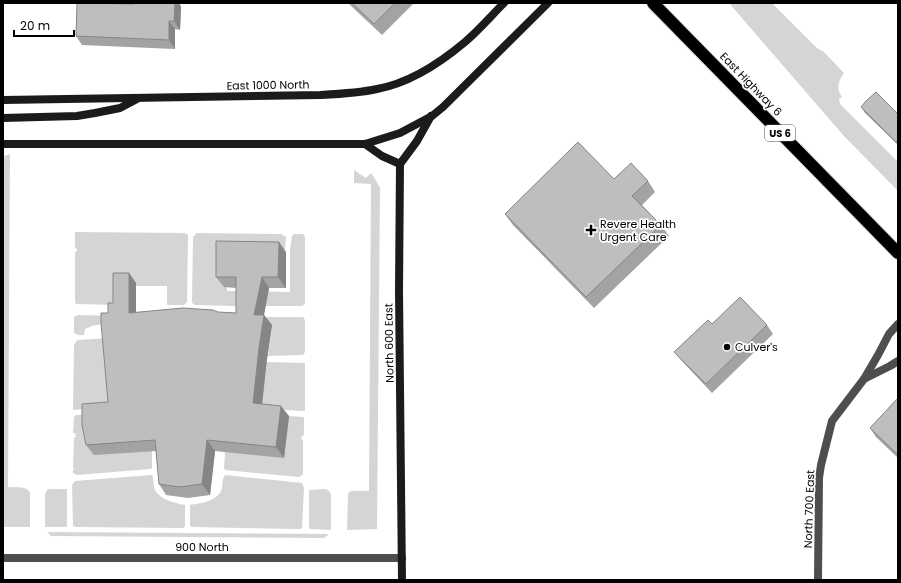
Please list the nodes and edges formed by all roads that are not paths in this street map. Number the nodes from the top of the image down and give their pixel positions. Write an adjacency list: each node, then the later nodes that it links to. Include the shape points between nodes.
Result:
1 (504, 3): 4 (main road, East 1000 North, via 466,41 442,60 411,78 378,89 320,95)
2 (548, 3): 6 (main road)
3 (653, 3): 11 (highway, East Highway 6 / US 6)
4 (140, 98): 5 (main road, East 1000 North); 7 (main road, via 120,108 76,116)
5 (3, 100)
6 (432, 116): 9 (main road, via 400,133); 10 (main road)
7 (3, 118)
8 (3, 144): 9 (main road)
9 (365, 144): 10 (main road)
10 (400, 164): 16 (main road, North 600 East)
11 (898, 253)
12 (898, 324): 14 (street, North 700 East, via 889,334)
13 (898, 361): 14 (street, North 700 East)
14 (864, 379): 18 (street, North 700 East, via 832,421 821,465)
15 (3, 558): 16 (street, 900 North)
16 (402, 558): 17 (main road, North 600 East)
17 (402, 580)
18 (818, 580)

